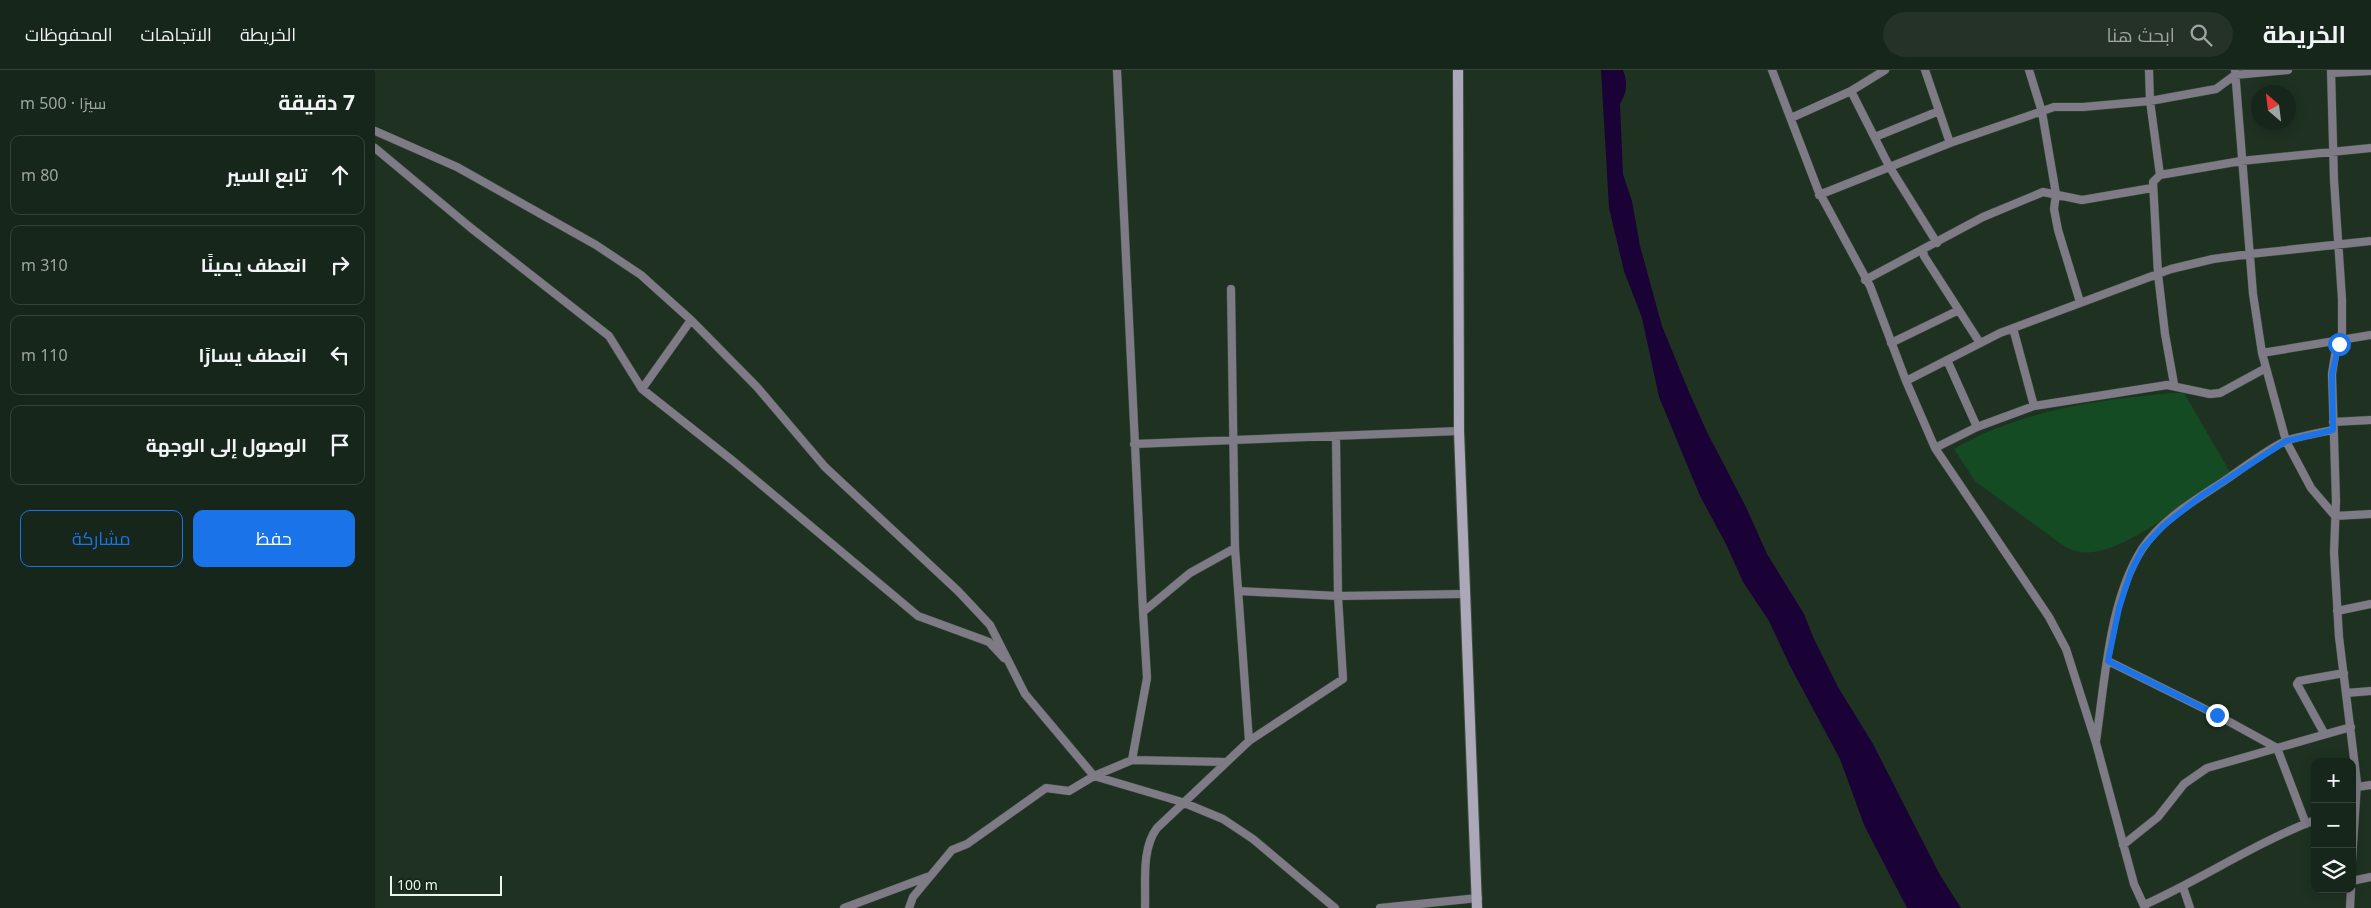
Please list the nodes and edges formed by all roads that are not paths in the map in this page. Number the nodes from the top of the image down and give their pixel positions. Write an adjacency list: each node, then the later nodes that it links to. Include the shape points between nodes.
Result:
1 (1117, 70): 59 (street)
2 (1458, 70): 55 (street)
3 (1772, 70): 16 (street)
4 (1885, 70): 12 (street)
5 (1925, 70): 14 (street)
6 (2029, 70): 15 (street)
7 (2149, 70): 13 (street)
8 (2288, 70): 11 (street)
9 (2371, 70): 10 (street)
10 (2331, 72): 22 (street)
11 (2235, 73): 13 (street, via 2216,89); 23 (street)
12 (1851, 91): 16 (street); 18 (street)
13 (2150, 101): 15 (street, via 2061,106); 25 (street)
14 (1939, 112): 18 (street); 19 (street)
15 (2042, 112): 19 (street); 27 (street)
16 (1791, 118): 28 (street)
17 (375, 131): 39 (street, via 457,167 596,244 641,275)
18 (1875, 137): 24 (street)
19 (1950, 143): 24 (street)
20 (375, 148): 50 (street, via 609,336)
21 (2371, 148): 22 (street)
22 (2333, 150): 23 (street); 31 (street)
23 (2241, 161): 25 (street); 33 (street)
24 (1889, 166): 28 (street); 30 (street)
25 (2160, 175): 26 (street, via 2153,182)
26 (2153, 188): 27 (street, via 2082,200); 34 (street)
27 (2056, 194): 30 (street, via 2036,194 1983,217); 37 (street, via 2057,230)
28 (1819, 195): 35 (street)
29 (2371, 241): 31 (street)
30 (1937, 243): 32 (street)
31 (2340, 244): 33 (street); 42 (street)
32 (1923, 250): 35 (street); 38 (street)
33 (2250, 254): 34 (street, via 2213,259); 45 (street)
34 (2158, 274): 37 (street); 49 (street)
35 (1865, 280): 43 (street)
36 (1231, 289): 57 (street)
37 (2080, 302): 40 (street)
38 (1959, 310): 43 (street); 44 (street)
39 (691, 320): 50 (street); 71 (street, via 757,387 825,467 990,625)
40 (2013, 328): 44 (street); 51 (street)
41 (2371, 335): 42 (street)
42 (2343, 339): 45 (street); 53 (street, via 2336,350 2333,366)
43 (1891, 343): 48 (street)
44 (1980, 343): 46 (street)
45 (2262, 353): 47 (street)
46 (1947, 360): 48 (street); 54 (street)
47 (2266, 368): 49 (street, via 2220,393 2210,394); 58 (street)
48 (1906, 381): 60 (street)
49 (2174, 384): 51 (street)
50 (642, 389): 71 (street, via 918,616 989,642)
51 (2034, 406): 54 (street)
52 (2371, 420): 53 (street)
53 (2333, 426): 58 (street); 62 (street)
54 (1977, 427): 60 (street)
55 (1459, 431): 56 (street); 65 (street)
56 (1335, 438): 57 (street); 66 (street)
57 (1232, 440): 59 (street); 63 (street)
58 (2286, 441): 62 (street, via 2311,488); 70 (street, via 2182,510 2143,548 2123,591)
59 (1134, 444): 69 (street)
60 (1935, 448): 78 (street, via 2049,616 2066,649)
61 (2371, 514): 62 (street)
62 (2335, 516): 68 (street)
63 (1235, 548): 64 (street); 69 (street, via 1190,573)
64 (1238, 591): 66 (street); 77 (street)
65 (1463, 594): 66 (street); 95 (street)
66 (1338, 596): 77 (street, via 1343,679)
67 (2371, 604): 68 (street)
68 (2337, 611): 72 (street)
69 (1143, 612): 80 (street, via 1147,678)
70 (2108, 661): 78 (street); 79 (street)
71 (1011, 666): 82 (street, via 1025,694)
72 (2344, 674): 74 (street); 76 (street, via 2315,677 2297,684)
73 (2371, 691): 74 (street)
74 (2347, 693): 75 (street)
75 (2351, 727): 76 (street); 84 (street)
76 (2324, 734): 79 (street)
77 (1249, 741): 81 (street)
78 (2096, 742): 89 (street)
79 (2277, 748): 88 (street); 89 (street, via 2207,768 2184,784 2159,817)
80 (1132, 760): 81 (street); 82 (street)
81 (1226, 762): 85 (street)
82 (1094, 776): 85 (street); 90 (street, via 1069,791 1046,788 967,844 952,850)
83 (2371, 785): 84 (street)
84 (2357, 787): 86 (street)
85 (1182, 802): 99 (street, via 1151,836 1147,849); 100 (street, via 1223,819 1253,840)
86 (2354, 803)
87 (2311, 822): 88 (street)
88 (2306, 824): 93 (street, via 2263,843)
89 (2123, 846): 96 (street, via 2134,884)
90 (927, 877): 97 (street); 98 (street)
91 (2371, 877): 92 (street)
92 (2356, 880)
93 (2183, 887): 96 (street); 102 (street)
94 (2351, 893): 103 (street)
95 (1477, 903): 101 (street)
96 (2145, 907)
97 (844, 908)
98 (909, 908)
99 (1145, 908)
100 (1333, 908)
101 (1380, 908)
102 (2190, 908)
103 (2350, 908)

